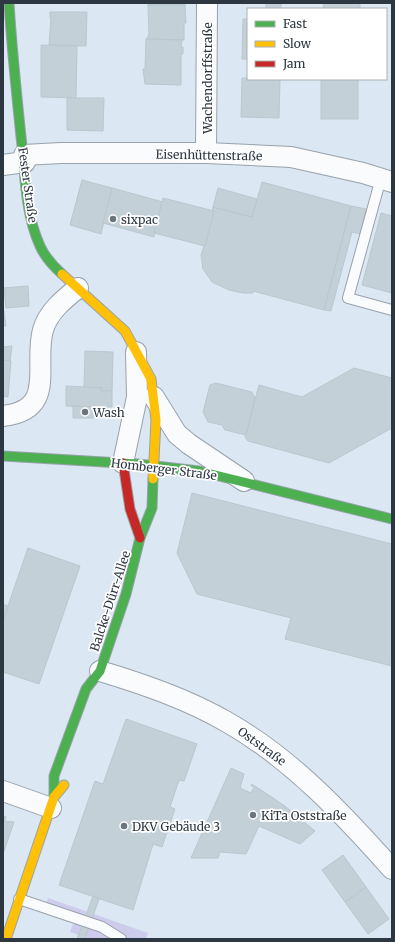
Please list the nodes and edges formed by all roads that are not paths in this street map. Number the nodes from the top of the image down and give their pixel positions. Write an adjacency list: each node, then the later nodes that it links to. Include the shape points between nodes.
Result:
1 (9, 3): 4 (street, Fester Straße)
2 (207, 3): 3 (street, Wachendorffstraße)
3 (206, 153): 4 (street, Eisenhüttenstraße, via 61,152); 6 (street, Eisenhüttenstraße, via 291,157)
4 (24, 159): 5 (street, Eisenhüttenstraße); 7 (street, Fester Straße, via 32,220 40,246 53,266)
5 (3, 165)
6 (386, 180): 8 (lane, via 348,298)
7 (78, 288): 9 (street, Fester Straße, via 125,331); 11 (street, via 62,300 43,330 41,379 34,402 17,414)
8 (392, 310)
9 (136, 352): 10 (street, Fester Straße, via 151,379); 13 (street, Fester Straße, via 137,397)
10 (154, 397): 14 (street, Fester Straße); 15 (street, Fester Straße, via 178,434)
11 (3, 416)
12 (3, 456): 13 (street, Homberger Straße)
13 (123, 463): 14 (street, Homberger Straße); 17 (street, Balcke-Dürr-Allee, via 130,509)
14 (155, 466): 15 (street, Homberger Straße, via 199,471); 17 (street, Balcke-Dürr-Allee, via 152,508)
15 (244, 481): 16 (street, Homberger Straße)
16 (392, 519)
17 (140, 538): 18 (street, Balcke-Dürr-Allee)
18 (100, 678): 21 (street, Balcke-Dürr-Allee, via 86,689 54,776); 22 (street, Oststraße, via 149,686 194,706 248,735 328,799)
19 (69, 776): 21 (street, Balcke-Dürr-Allee)
20 (3, 791): 21 (street)
21 (52, 802): 23 (street, Balcke-Dürr-Allee)
22 (392, 869)
23 (19, 899): 24 (street, Balcke-Dürr-Allee); 25 (lane, via 102,927)
24 (6, 939)
25 (121, 939)

